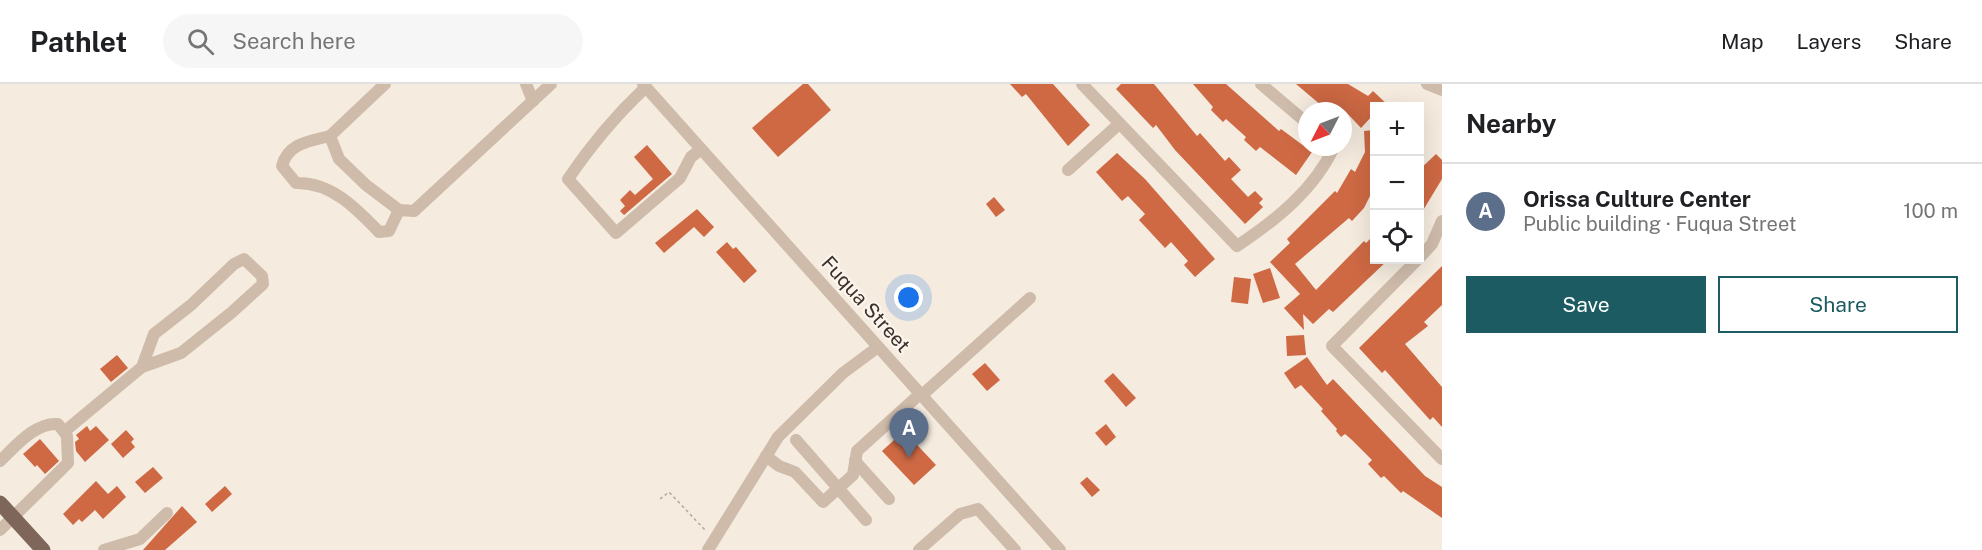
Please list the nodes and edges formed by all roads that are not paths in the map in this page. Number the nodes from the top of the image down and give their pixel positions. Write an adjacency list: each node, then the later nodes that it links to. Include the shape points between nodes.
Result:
1 (385, 84): 12 (street)
2 (526, 84): 9 (street)
3 (551, 84): 9 (street)
4 (1082, 84): 11 (street)
5 (1261, 84): 10 (street)
6 (1427, 84): 8 (street)
7 (645, 86): 13 (street, Fuqua Street); 13 (street, via 589,148 568,179 616,233 680,178 691,157)
8 (1442, 90)
9 (533, 101): 16 (street, via 414,211)
10 (1298, 115)
11 (1119, 124): 14 (street, via 1237,246 1271,224 1323,170); 15 (street)
12 (330, 136): 16 (street, via 339,159); 16 (street, via 297,145 284,157 282,166 286,173 296,183 327,188 379,232 389,231)
13 (701, 149): 21 (street, Fuqua Street)
14 (1330, 156)
15 (1068, 170)
16 (399, 210)
17 (1442, 221): 18 (street)
18 (1424, 252)
19 (1412, 264): 27 (street, via 1332,346)
20 (1030, 298): 23 (street)
21 (878, 346): 23 (street, Fuqua Street); 26 (street, via 795,419)
22 (142, 367): 22 (street, via 181,353 231,313 263,284 257,270 244,260 234,264 154,334); 24 (street)
23 (921, 395): 29 (street, via 857,451); 42 (street, Fuqua Street)
24 (65, 431): 28 (street, via 58,424 41,427); 34 (street, via 68,463)
25 (796, 440): 30 (street)
26 (766, 456): 30 (street, via 795,472 823,502); 39 (street)
27 (1442, 459)
28 (0, 461)
29 (855, 461): 30 (street, via 853,474); 31 (street)
30 (838, 488): 35 (street)
31 (889, 499)
32 (0, 503): 34 (main road)
33 (167, 513): 38 (street, via 140,540)
34 (13, 517): 36 (street); 37 (main road)
35 (866, 520)
36 (0, 530)
37 (43, 550)
38 (104, 550)
39 (708, 550)
40 (920, 550): 41 (street, via 960,514 978,509)
41 (1015, 550)
42 (1060, 550)

